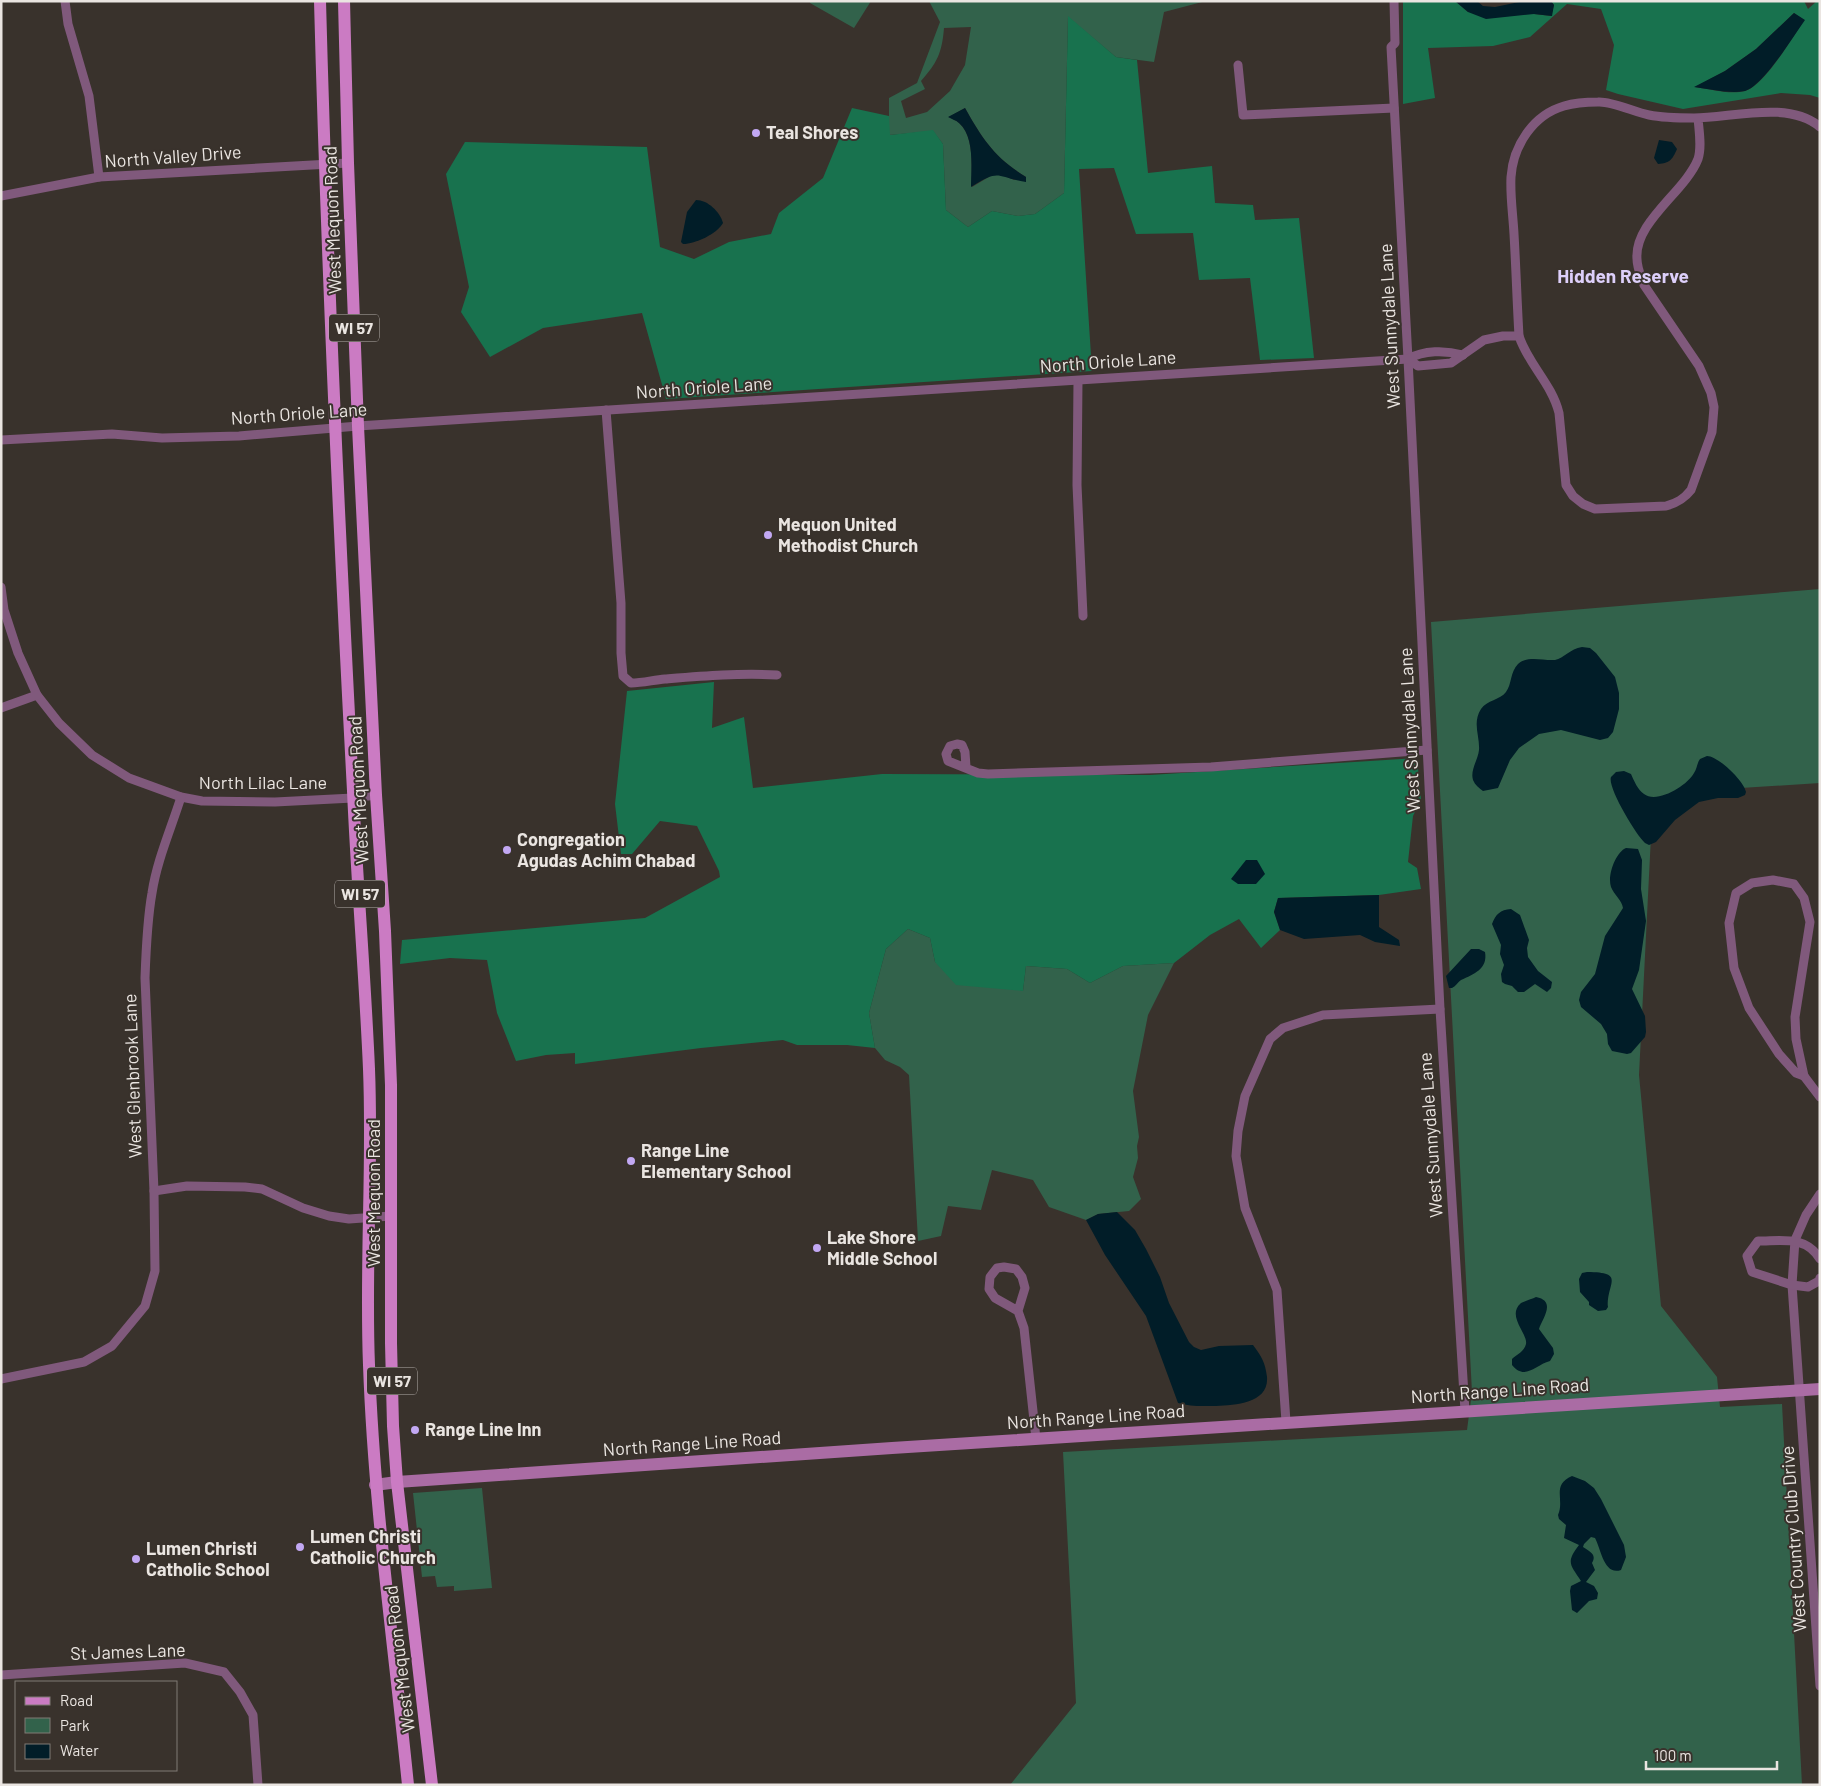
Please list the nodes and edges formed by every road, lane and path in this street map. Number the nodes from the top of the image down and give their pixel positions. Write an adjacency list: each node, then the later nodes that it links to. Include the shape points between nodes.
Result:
1 (65, 1): 11 (street, via 68,24 89,96)
2 (320, 1): 10 (main road, West Mequon Road / WI 57)
3 (344, 1): 9 (main road, West Mequon Road / WI 57)
4 (1394, 1): 6 (street, West Sunnydale Lane, via 1395,43 1391,48)
5 (1238, 65): 6 (street, via 1243,115)
6 (1394, 108): 14 (street, West Sunnydale Lane)
7 (1698, 118): 8 (street, via 1773,112 1800,117); 13 (street, via 1647,115 1601,102 1564,106 1533,125 1516,151 1511,177); 13 (street, via 1698,159 1647,226 1638,244 1637,258 1644,284 1698,366 1714,407 1712,432 1686,497 1666,506 1602,509 1583,504 1573,496 1566,485 1556,401 1524,350)
8 (1820, 127)
9 (348, 163): 10 (street, North Valley Drive); 17 (main road, West Mequon Road / WI 57)
10 (324, 164): 11 (street, North Valley Drive); 18 (main road, West Mequon Road / WI 57)
11 (99, 177): 12 (street, North Valley Drive)
12 (1, 196)
13 (1519, 336): 14 (street, North Oriole Lane, via 1484,340 1463,354 1450,351 1418,353)
14 (1408, 359): 15 (street, North Oriole Lane); 25 (street, West Sunnydale Lane)
15 (1078, 380): 16 (street, North Oriole Lane); 21 (street)
16 (606, 410): 17 (street, North Oriole Lane); 22 (street, via 620,585 623,676 631,683 742,673)
17 (358, 426): 18 (street, North Oriole Lane); 27 (main road, West Mequon Road / WI 57)
18 (335, 428): 19 (street, North Oriole Lane, via 238,436 162,438 98,434); 29 (main road, West Mequon Road / WI 57)
19 (1, 440)
20 (1, 586): 23 (street, North Lilac Lane, via 4,610 18,653)
21 (1083, 616)
22 (777, 675)
23 (37, 695): 24 (street); 28 (street, North Lilac Lane, via 59,723 92,755 129,778)
24 (1, 708)
25 (1427, 750): 26 (street, via 1211,767 988,774); 30 (street, West Sunnydale Lane)
26 (966, 767)
27 (376, 795): 29 (street, North Lilac Lane); 35 (main road, West Mequon Road / WI 57, via 390,1058)
28 (181, 797): 29 (street, North Lilac Lane, via 228,802); 33 (street, West Glenbrook Lane, via 151,894 146,949)
29 (353, 798): 36 (main road, West Mequon Road / WI 57, via 370,1074)
30 (1440, 1009): 45 (street, West Sunnydale Lane); 46 (street, via 1323,1015 1283,1028 1270,1039 1245,1096 1236,1156 1245,1208 1277,1290)
31 (1804, 1076): 31 (street, via 1795,1016 1810,922 1804,898 1794,884 1773,880 1752,883 1736,893 1729,923 1734,968 1749,1008 1779,1054 1796,1073); 32 (street)
32 (1820, 1097)
33 (154, 1191): 36 (street, via 187,1186 262,1189 329,1216); 42 (street, West Glenbrook Lane, via 155,1272 145,1306 112,1346 84,1362)
34 (1820, 1194): 37 (street, West Country Club Drive)
35 (391, 1216): 36 (street); 48 (main road, West Mequon Road / WI 57, via 391,1343)
36 (369, 1218): 49 (main road, West Mequon Road / WI 57, via 368,1358)
37 (1795, 1240): 38 (street, via 1814,1250); 40 (street, West Country Club Drive); 40 (street, via 1758,1241 1747,1256 1752,1272)
38 (1820, 1259)
39 (1820, 1278): 40 (street, via 1808,1287)
40 (1792, 1285): 44 (street, West Country Club Drive)
41 (1018, 1311): 41 (street, via 1025,1288 1022,1277 1016,1269 997,1268 990,1277 989,1289 995,1298); 47 (street, via 1024,1328)
42 (1, 1379)
43 (1820, 1389): 44 (street, North Range Line Road)
44 (1800, 1390): 45 (street, North Range Line Road); 51 (street, West Country Club Drive)
45 (1465, 1411): 46 (street, North Range Line Road)
46 (1286, 1422): 47 (street, North Range Line Road)
47 (1036, 1439): 48 (street, North Range Line Road)
48 (397, 1482): 49 (street, North Range Line Road); 54 (main road, West Mequon Road / WI 57)
49 (375, 1485): 53 (main road, West Mequon Road / WI 57)
50 (1, 1675): 52 (street, St James Lane, via 185,1662 224,1672 253,1716)
51 (1820, 1686)
52 (258, 1785)
53 (408, 1785)
54 (432, 1785)

